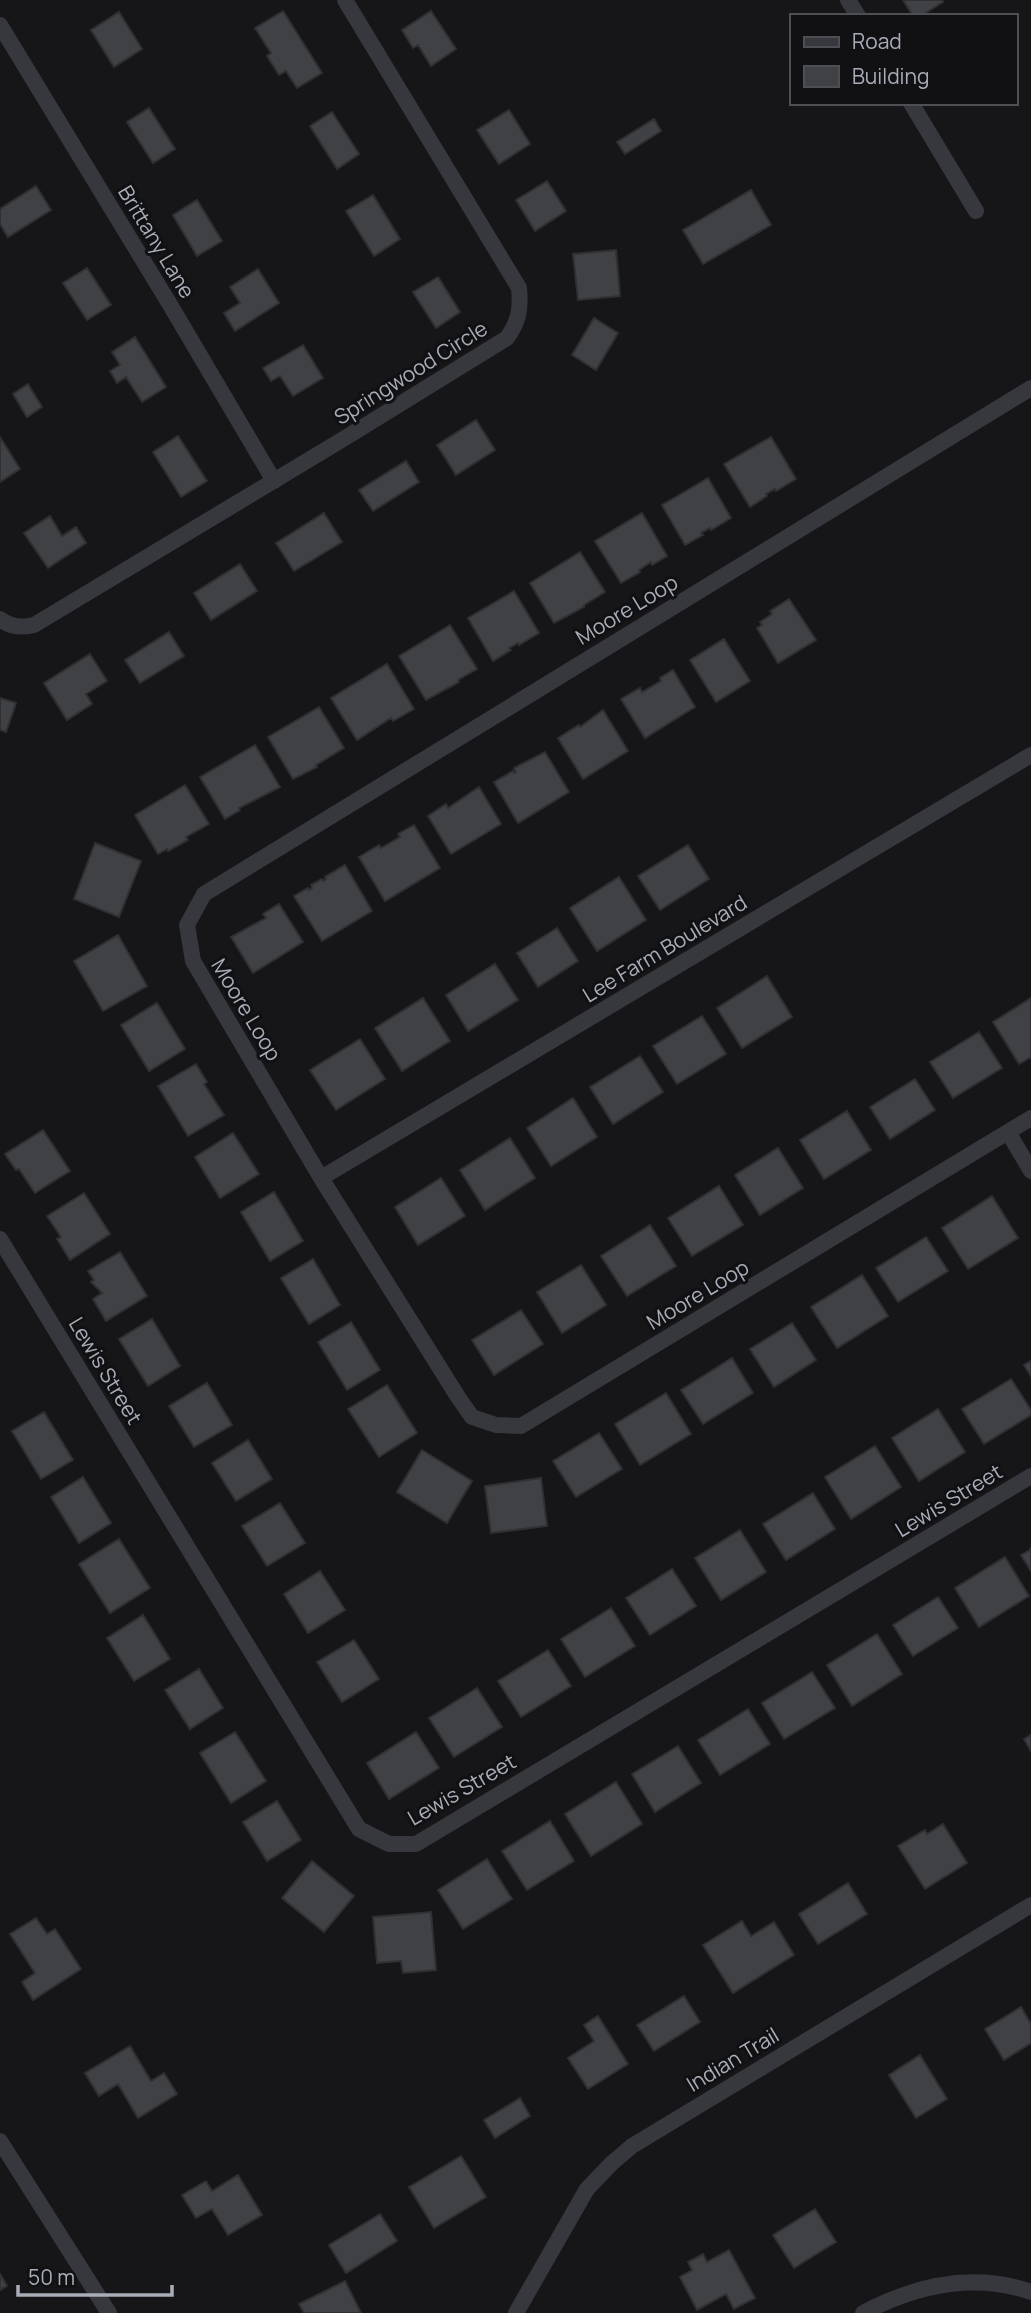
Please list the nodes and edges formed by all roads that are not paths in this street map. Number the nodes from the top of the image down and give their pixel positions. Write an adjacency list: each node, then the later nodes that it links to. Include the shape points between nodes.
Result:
1 (345, 0): 6 (street, Springwood Circle, via 519,288 521,307 507,338)
2 (0, 25): 6 (street, Brittany Lane)
3 (912, 105): 4 (street)
4 (976, 211)
5 (1031, 388): 12 (street, Moore Loop, via 204,894 187,925 193,961)
6 (274, 481): 7 (street, Springwood Circle, via 34,625 7,624)
7 (0, 619)
8 (1031, 755): 12 (street, Lee Farm Boulevard)
9 (1031, 1118): 10 (street, Moore Loop)
10 (1008, 1132): 11 (street); 12 (street, Moore Loop, via 521,1426 496,1425 472,1416)
11 (1031, 1171)
12 (321, 1178)
13 (0, 1239): 14 (street, Lewis Street, via 359,1829 389,1844 416,1844)
14 (1031, 1476)
15 (1031, 1905): 19 (street, Indian Trail, via 632,2146 587,2189)
16 (0, 2141): 18 (street)
17 (1031, 2292): 20 (street, via 977,2280 953,2283 898,2297)
18 (109, 2313)
19 (516, 2313)
20 (863, 2313)

